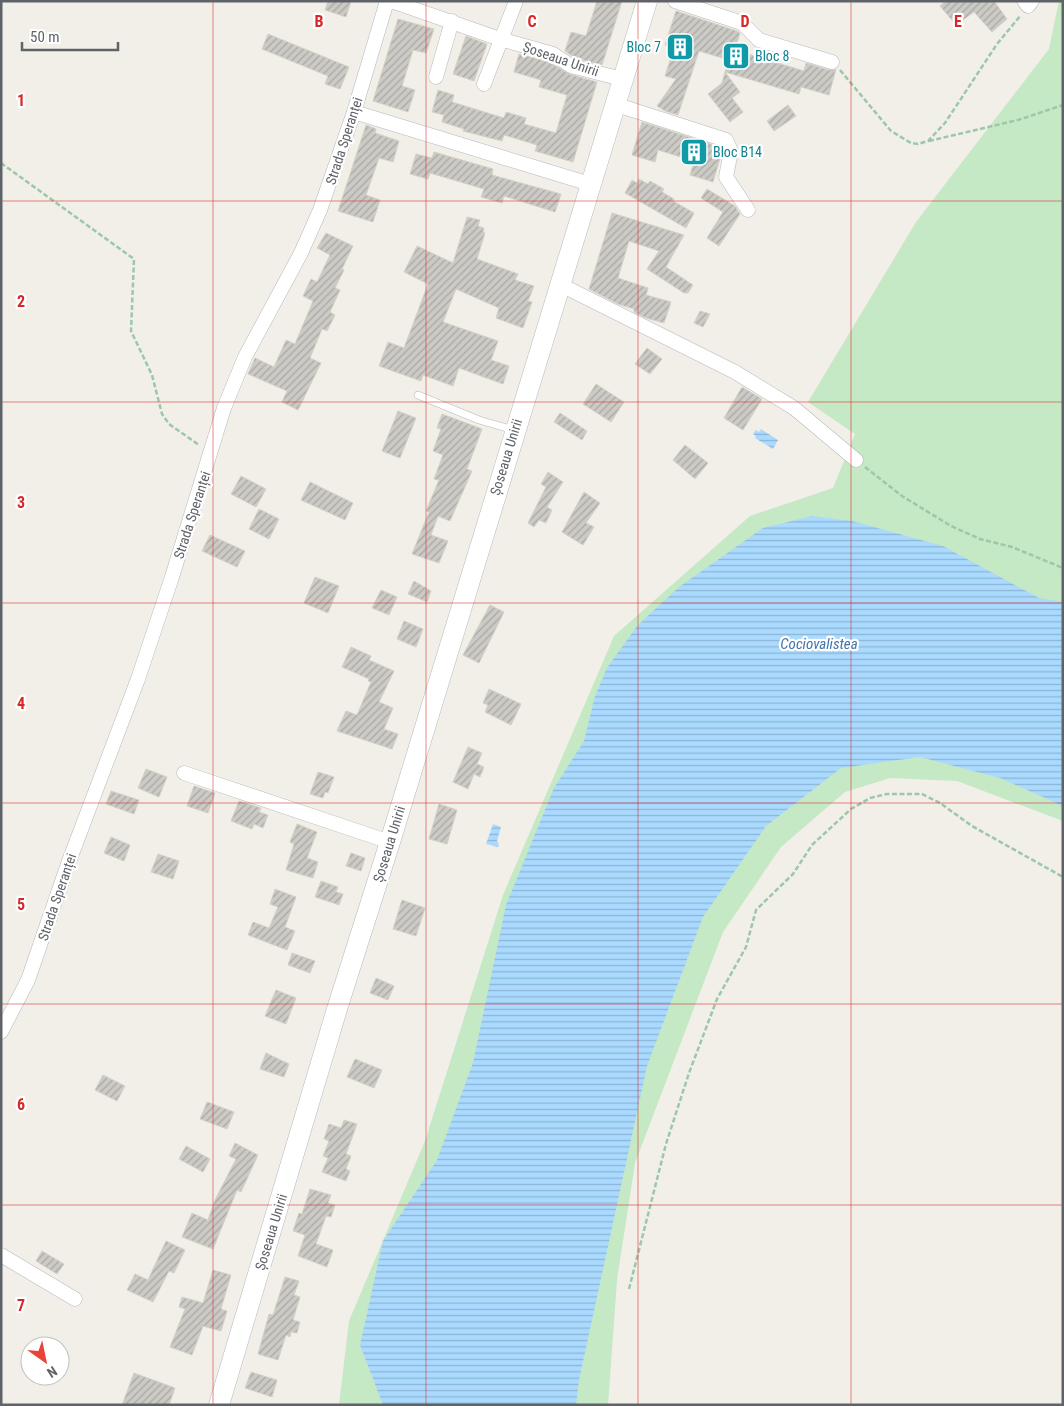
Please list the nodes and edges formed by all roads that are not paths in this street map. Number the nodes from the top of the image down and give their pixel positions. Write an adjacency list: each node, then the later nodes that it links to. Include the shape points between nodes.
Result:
1 (389, 1): 5 (street, Șoseaua Unirii); 12 (street, Strada Speranței)
2 (516, 1): 6 (street)
3 (647, 1): 9 (main road, Șoseaua Unirii)
4 (675, 1): 7 (street, via 742,23 759,40)
5 (452, 21): 6 (street, Șoseaua Unirii); 8 (street)
6 (500, 39): 9 (street, Șoseaua Unirii, via 553,54 571,66); 10 (street)
7 (832, 62)
8 (436, 77)
9 (622, 79): 11 (main road, Șoseaua Unirii)
10 (484, 84)
11 (614, 104): 13 (main road, Șoseaua Unirii); 14 (street, via 726,140 731,151 726,177)
12 (354, 112): 13 (street); 21 (street, Strada Speranței, via 320,210 301,253 245,357 224,408 138,679 28,980)
13 (590, 184): 15 (main road, Șoseaua Unirii)
14 (748, 210)
15 (559, 284): 17 (main road, Șoseaua Unirii); 18 (street, via 735,372 794,408)
16 (418, 395): 17 (lane)
17 (514, 431): 20 (main road, Șoseaua Unirii)
18 (856, 460)
19 (184, 773): 20 (street)
20 (390, 842): 24 (main road, Șoseaua Unirii, via 334,1018)
21 (1, 1032)
22 (1, 1255): 23 (street)
23 (75, 1299)
24 (220, 1405)

